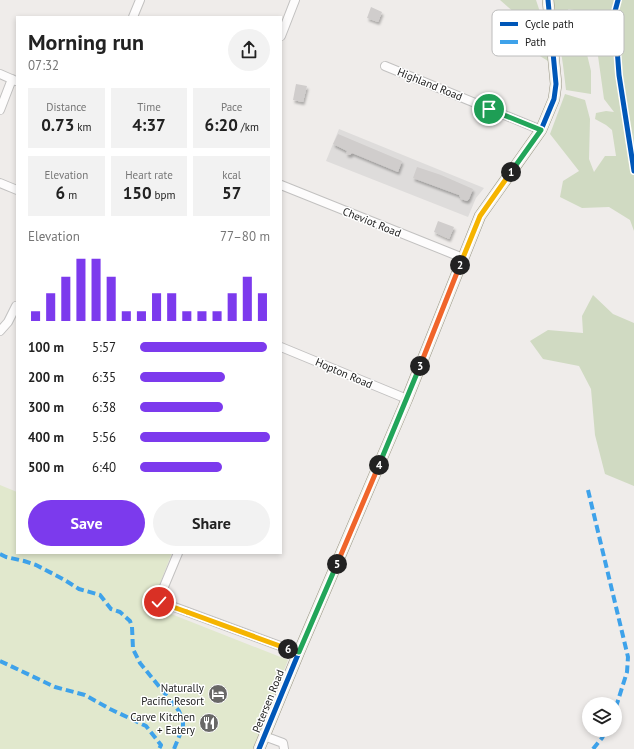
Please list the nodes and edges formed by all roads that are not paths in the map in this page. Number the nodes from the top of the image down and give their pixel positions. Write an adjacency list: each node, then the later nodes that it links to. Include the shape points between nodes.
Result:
1 (140, 0): 5 (street)
2 (295, 0): 6 (street)
3 (548, 0): 4 (street, Petersen Road)
4 (549, 10)
5 (134, 16)
6 (282, 33)
7 (553, 56): 12 (street, Petersen Road, via 556,84 554,99)
8 (385, 66): 12 (street, Highland Road)
9 (0, 74): 10 (street)
10 (15, 80): 11 (street)
11 (0, 110)
12 (541, 130): 16 (street, Petersen Road, via 480,216)
13 (0, 183): 15 (street)
14 (282, 186): 16 (street, Cheviot Road)
15 (16, 190)
16 (463, 258): 20 (street, Petersen Road)
17 (16, 306): 18 (street)
18 (0, 331)
19 (282, 347): 20 (street, Hopton Road)
20 (407, 399): 22 (street, Petersen Road)
21 (178, 554): 22 (street, via 158,601)
22 (299, 652): 23 (street, Petersen Road)
23 (264, 736): 24 (street, Petersen Road); 25 (street, via 283,743)
24 (259, 749)
25 (284, 749)

